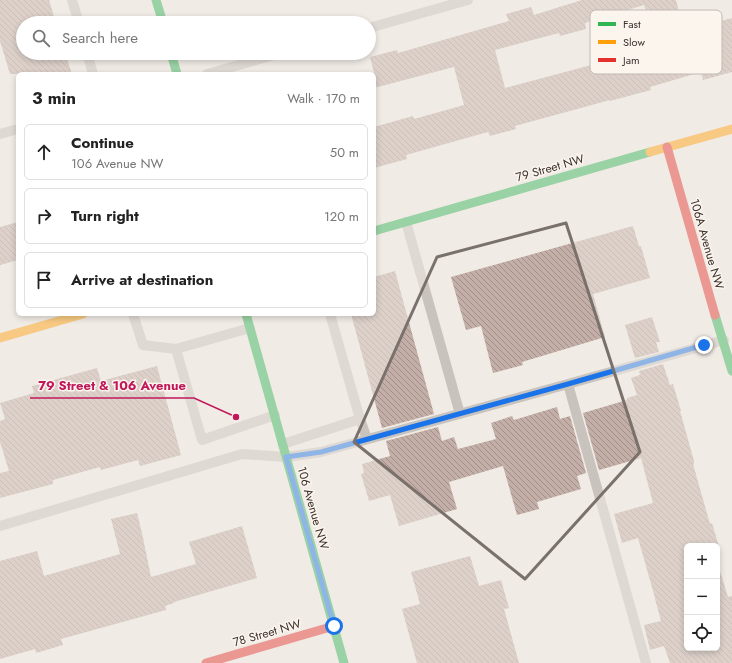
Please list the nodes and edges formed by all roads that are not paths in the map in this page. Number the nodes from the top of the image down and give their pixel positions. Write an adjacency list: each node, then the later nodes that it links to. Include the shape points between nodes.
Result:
1 (72, 0): 4 (lane)
2 (156, 0): 5 (street)
3 (468, 0): 6 (lane)
4 (77, 16)
5 (161, 16)
6 (376, 26)
7 (89, 60): 10 (lane)
8 (173, 60): 11 (street)
9 (256, 60): 12 (lane)
10 (92, 72)
11 (176, 72)
12 (214, 72)
13 (732, 129): 16 (street, 79 Street NW)
14 (16, 130): 15 (lane)
15 (0, 134)
16 (667, 147): 17 (street, 79 Street NW); 25 (street, 106A Avenue NW)
17 (406, 222): 18 (street, 79 Street NW); 29 (lane)
18 (376, 230)
19 (77, 316): 24 (street)
20 (135, 316): 26 (lane, via 143,346)
21 (247, 316): 23 (street, 106 Avenue NW)
22 (331, 316): 31 (lane)
23 (250, 328): 26 (lane); 30 (street, 106 Avenue NW)
24 (0, 338)
25 (727, 339): 27 (street, 106A Avenue NW); 28 (lane)
26 (176, 350): 30 (lane, via 202,440)
27 (732, 371)
28 (568, 384): 29 (lane); 39 (lane)
29 (460, 414): 32 (lane)
30 (275, 415): 33 (street, 106 Avenue NW)
31 (360, 419): 32 (lane); 33 (lane)
32 (367, 439): 34 (lane, via 321,452)
33 (283, 444): 34 (street, 106 Avenue NW)
34 (286, 457): 35 (lane, via 242,454); 36 (street, 106 Avenue NW)
35 (0, 526)
36 (334, 626): 37 (street, 78 Street NW); 38 (street, 106 Avenue NW)
37 (206, 663)
38 (344, 663)
39 (646, 663)

